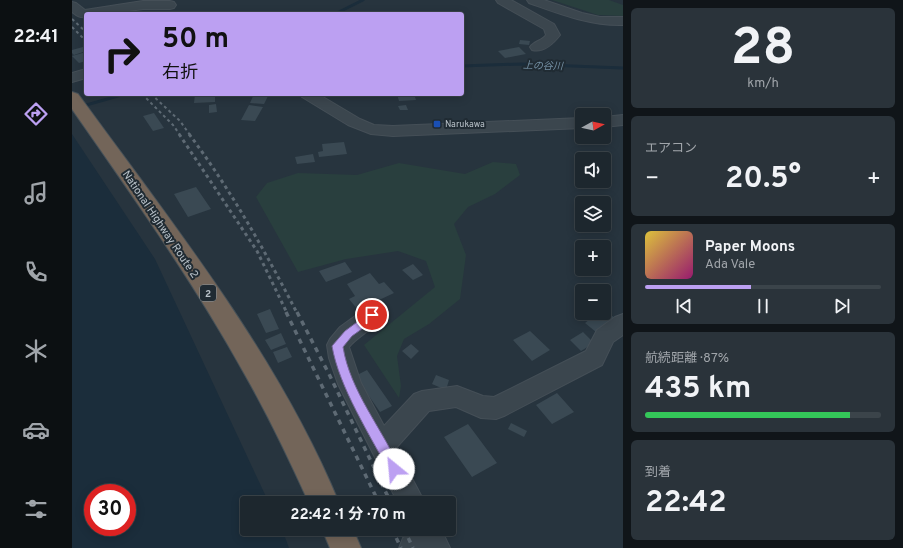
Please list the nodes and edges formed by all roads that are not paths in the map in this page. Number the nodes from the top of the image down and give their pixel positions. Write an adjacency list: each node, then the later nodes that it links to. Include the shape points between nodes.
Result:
1 (502, 0): 8 (street, via 549,27 553,35 548,42)
2 (533, 0): 7 (street, via 579,16 606,22)
3 (72, 6): 6 (street)
4 (171, 6): 5 (street, via 143,5)
5 (96, 12)
6 (84, 14)
7 (623, 21)
8 (537, 47)
9 (84, 74): 10 (street)
10 (72, 78)
11 (310, 96): 15 (street, via 371,129 393,131)
12 (72, 97): 19 (highway, National Highway Route 2 / 2, via 161,221 227,321 276,405)
13 (623, 120): 14 (street)
14 (611, 121)
15 (575, 123)
16 (372, 315): 18 (street, via 348,333 338,346 339,357 354,394)
17 (623, 323): 18 (street, via 606,336 594,358 496,408 481,407 458,396 422,402)
18 (382, 446): 20 (street)
19 (321, 496)
20 (408, 496)
21 (340, 536): 22 (highway)
22 (346, 548)

